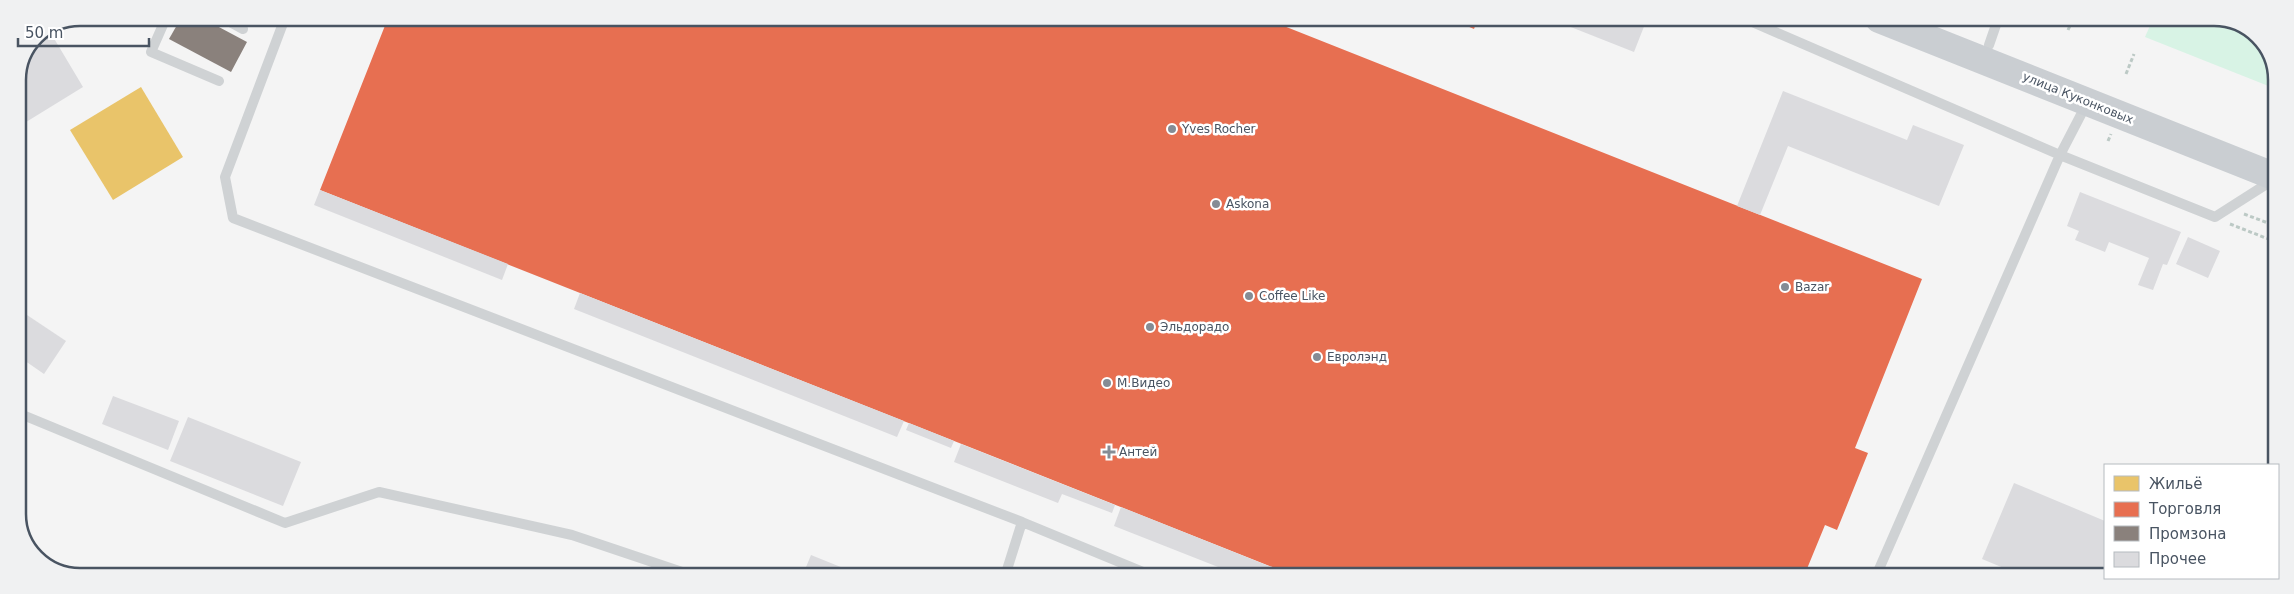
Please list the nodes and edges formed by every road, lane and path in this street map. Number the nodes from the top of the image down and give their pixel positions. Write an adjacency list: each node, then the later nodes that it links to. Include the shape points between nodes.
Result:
1 (162, 26): 14 (lane, via 151,52)
2 (238, 26): 9 (lane)
3 (282, 26): 25 (lane, via 225,177 233,218)
4 (1761, 26): 16 (lane)
5 (1897, 26): 15 (main road, улица Куконковых)
6 (1941, 26): 11 (main road, улица Куконковых)
7 (1996, 26): 11 (lane)
8 (2069, 26): 10 (path)
9 (243, 29)
10 (2068, 30)
11 (1989, 45): 17 (main road, улица Куконковых)
12 (2134, 54): 13 (path)
13 (2126, 74)
14 (219, 81)
15 (2087, 101): 16 (lane); 18 (main road, улица Куконковых)
16 (2060, 155): 21 (lane); 29 (lane)
17 (2268, 155)
18 (2268, 174)
19 (2268, 182): 20 (lane)
20 (2229, 208): 21 (lane); 22 (path)
21 (2214, 217): 23 (path)
22 (2268, 223)
23 (2268, 239)
24 (26, 416): 26 (lane, via 284,522 379,492 572,535)
25 (1022, 522): 27 (lane); 28 (lane)
26 (670, 568)
27 (1008, 568)
28 (1134, 568)
29 (1879, 568)

